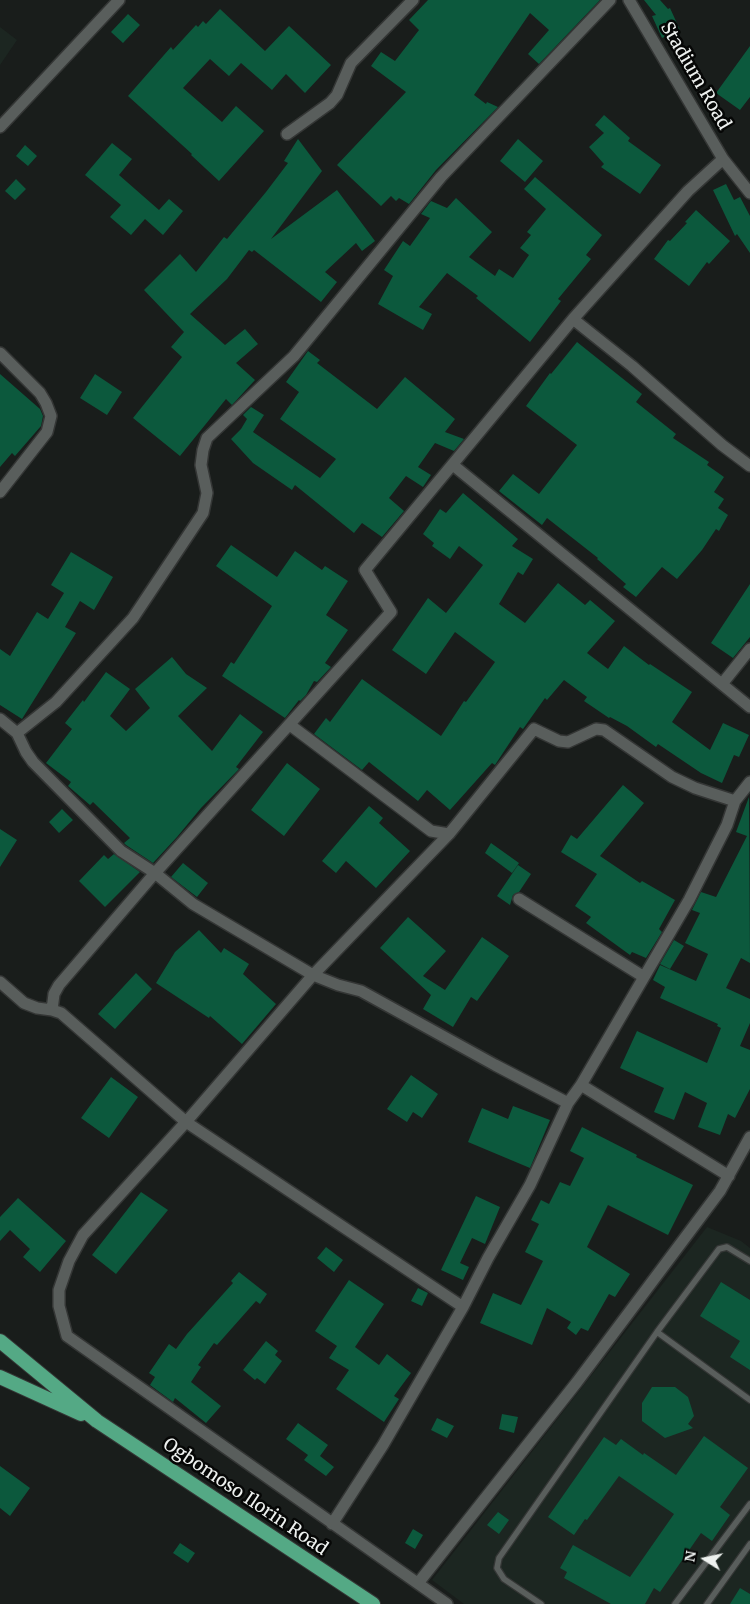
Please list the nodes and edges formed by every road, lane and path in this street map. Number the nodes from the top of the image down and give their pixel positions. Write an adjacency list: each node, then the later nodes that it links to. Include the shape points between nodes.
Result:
1 (119, 0): 5 (street)
2 (413, 0): 6 (street, via 351,63 330,103)
3 (610, 0): 19 (street, via 441,178 294,356 207,438 201,465 207,493 203,513 133,618 56,702)
4 (630, 0): 7 (street, Stadium Road)
5 (0, 127)
6 (287, 134)
7 (723, 159): 8 (street, Stadium Road); 9 (street, via 688,191)
8 (750, 193)
9 (573, 319): 11 (street); 12 (street)
10 (0, 353): 13 (street, via 40,392 51,416 46,432)
11 (453, 465): 15 (street); 18 (street, via 365,570 391,612)
12 (750, 466)
13 (0, 492)
14 (750, 649): 15 (street)
15 (722, 684): 16 (street)
16 (750, 707)
17 (0, 719): 19 (street)
18 (290, 725): 22 (street); 25 (street)
19 (18, 734): 25 (street, via 33,762 121,851)
20 (750, 782): 21 (street)
21 (735, 801): 23 (street, via 695,788 672,776 604,730 596,729 568,742 534,729); 28 (street, via 728,825)
22 (431, 831): 23 (street); 24 (street)
23 (449, 834): 24 (street)
24 (428, 856): 27 (street)
25 (156, 873): 27 (street, via 193,904); 30 (street, via 59,985)
26 (519, 899): 28 (street)
27 (313, 975): 32 (street, via 361,990); 33 (street)
28 (644, 977): 31 (street)
29 (0, 982): 30 (street, via 24,1003)
30 (52, 1010): 33 (street, via 61,1013)
31 (581, 1085): 32 (street); 35 (street)
32 (568, 1103): 37 (street, via 530,1185)
33 (186, 1122): 37 (street); 44 (street, via 108,1207 74,1252 58,1290 67,1336)
34 (750, 1137): 35 (street)
35 (728, 1176): 46 (street, via 577,1382)
36 (750, 1261): 38 (lane, via 727,1247 719,1249)
37 (463, 1307): 44 (street, via 383,1445)
38 (658, 1332): 41 (lane); 49 (lane, via 499,1558 497,1568 504,1579)
39 (0, 1341): 42 (highway)
40 (0, 1377): 42 (highway)
41 (750, 1400)
42 (97, 1421): 47 (highway, Ogbomoso Ilorin Road)
43 (750, 1504): 50 (lane)
44 (332, 1524): 46 (street)
45 (750, 1544): 51 (lane)
46 (419, 1582): 48 (street)
47 (373, 1604)
48 (448, 1604)
49 (540, 1604)
50 (675, 1604)
51 (707, 1604)

